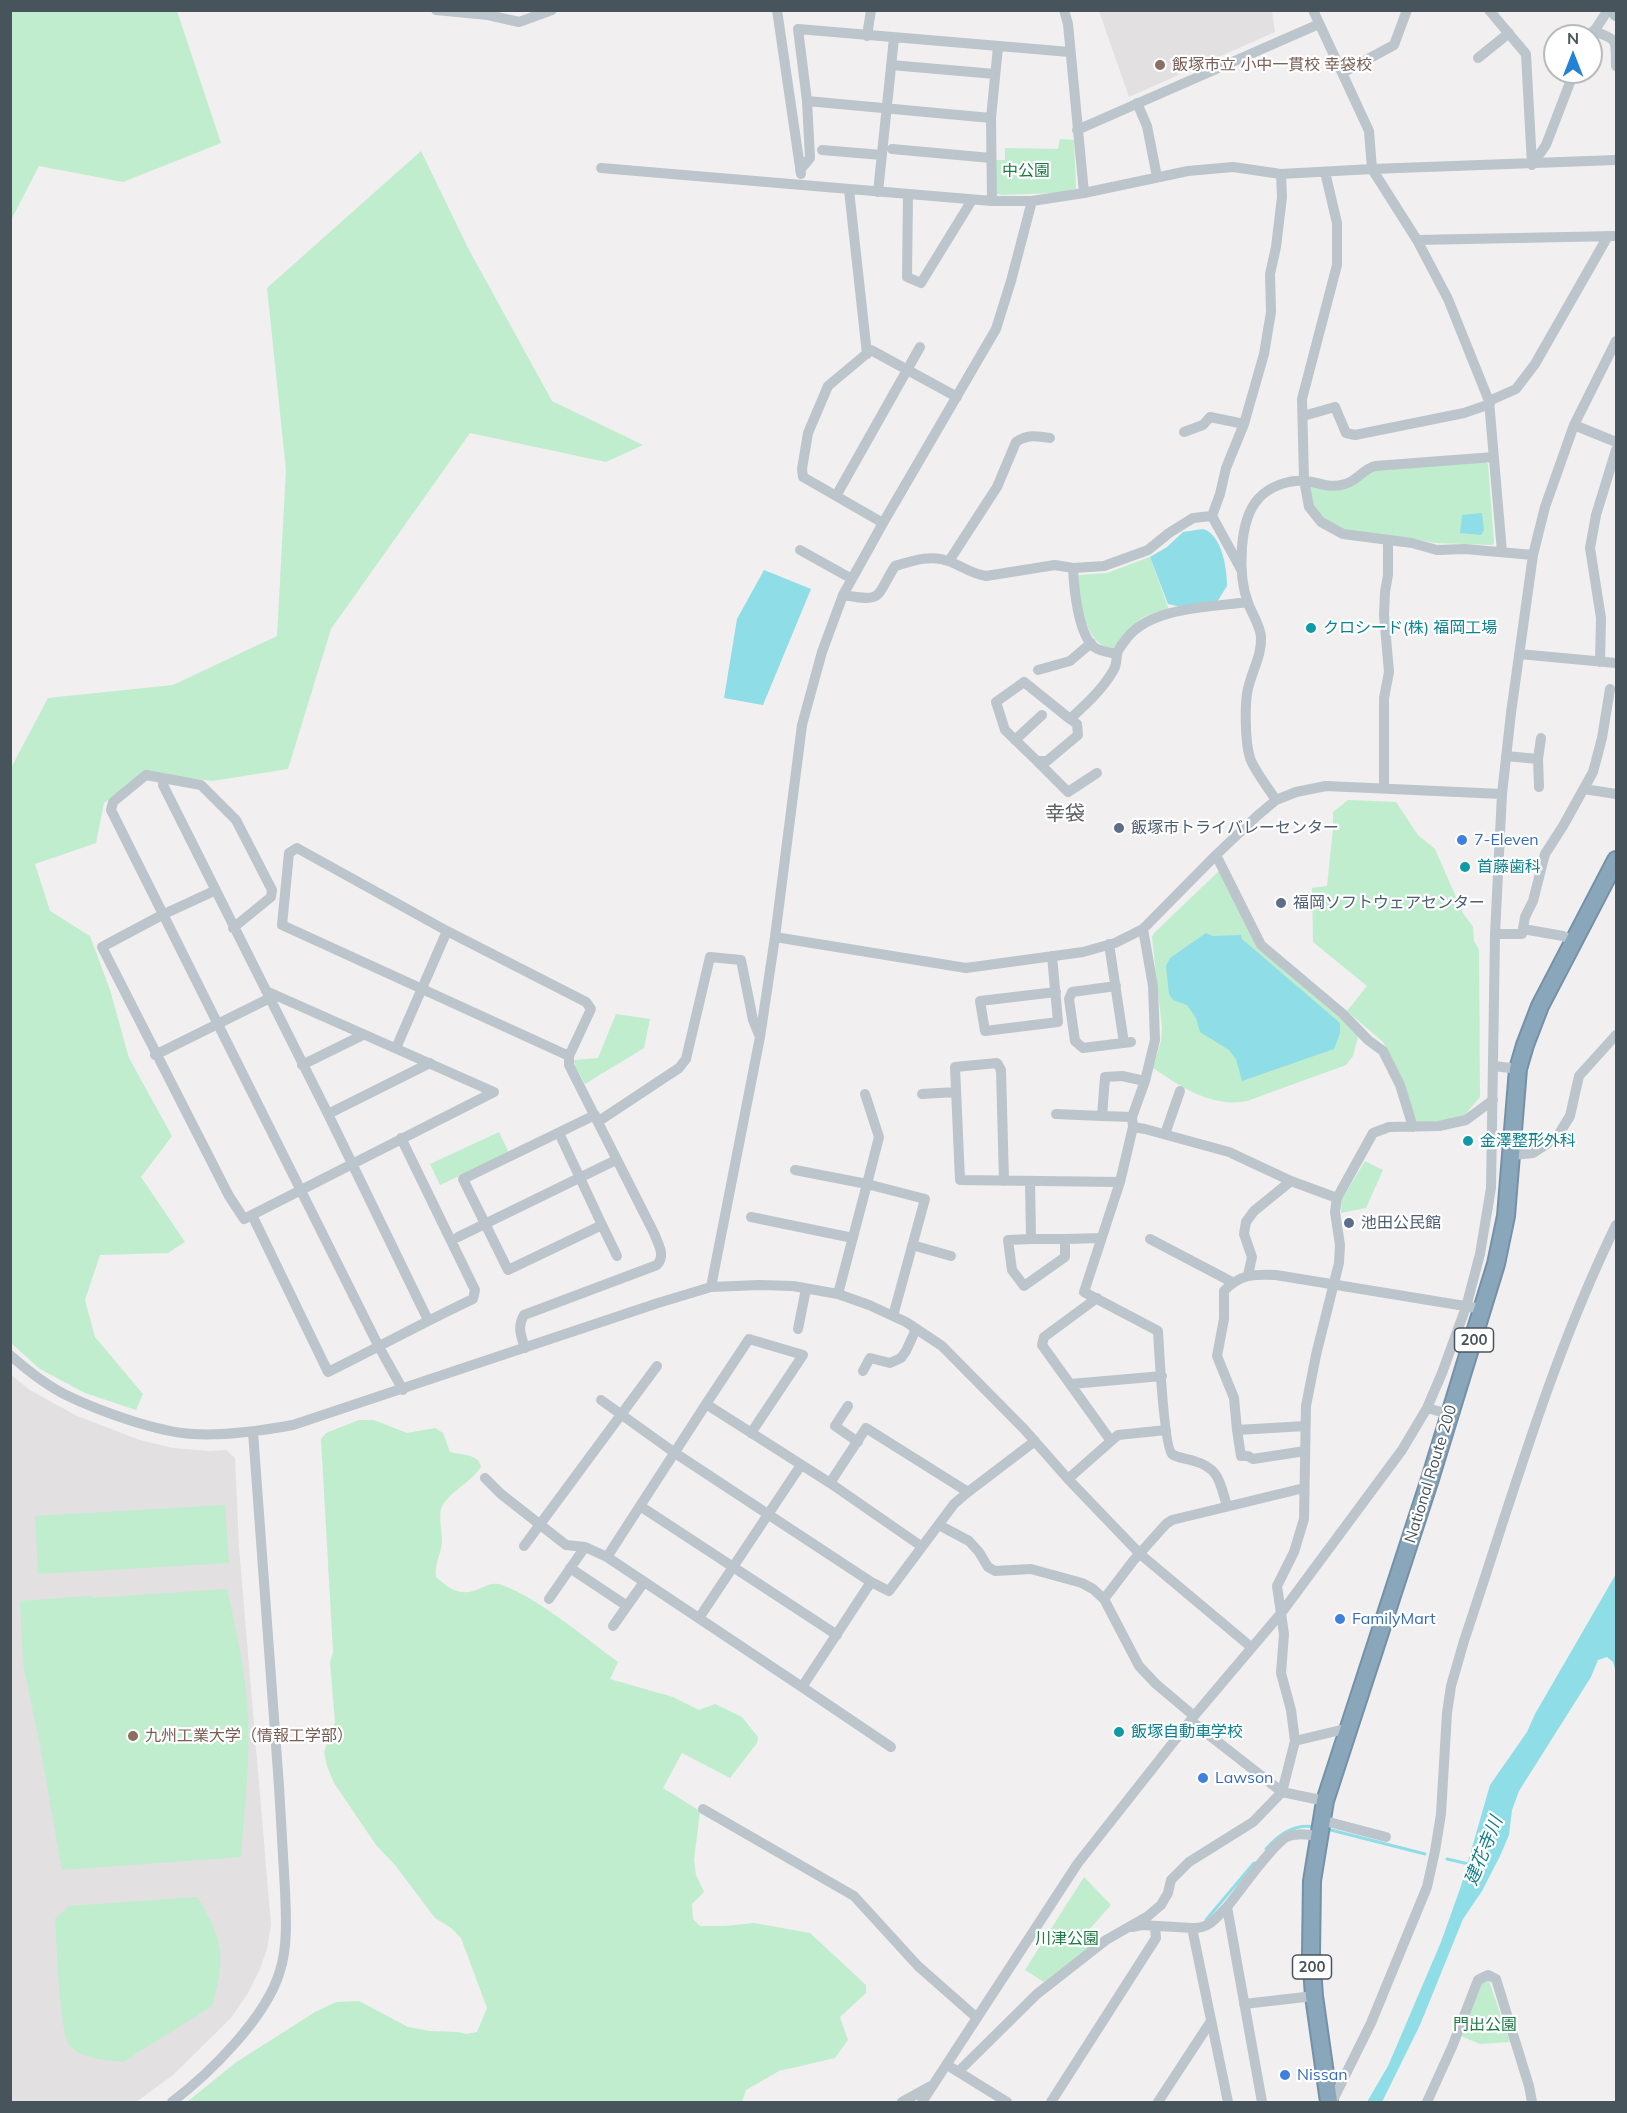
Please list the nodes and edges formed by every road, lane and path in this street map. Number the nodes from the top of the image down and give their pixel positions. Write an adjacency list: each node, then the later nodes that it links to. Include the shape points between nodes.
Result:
1 (436, 10): 2 (street, via 519,22)
2 (552, 10)
3 (777, 10): 36 (street)
4 (871, 10): 13 (street)
5 (1064, 10): 17 (street)
6 (1313, 10): 10 (street)
7 (1407, 10): 21 (street, via 1394,45)
8 (1489, 10): 12 (street)
9 (1608, 10): 11 (street)
10 (1319, 24): 21 (street); 25 (street)
11 (1599, 24)
12 (1509, 33): 18 (street); 33 (street, via 1526,54)
13 (867, 36): 15 (street); 24 (street, via 798,29)
14 (1603, 36): 20 (street, via 1615,41)
15 (894, 38): 16 (street); 19 (street)
16 (998, 47): 17 (street); 22 (street)
17 (1070, 52): 28 (street)
18 (1478, 58)
19 (891, 65): 22 (street); 26 (street)
20 (1617, 66)
21 (1342, 73): 35 (street, via 1369,131)
22 (995, 74): 27 (street)
23 (1569, 84): 33 (street, via 1546,145)
24 (807, 101): 26 (street); 36 (street, via 810,158)
25 (1137, 103): 28 (street); 39 (street, via 1147,126)
26 (887, 109): 27 (street); 30 (street)
27 (991, 118): 31 (street)
28 (1077, 129): 43 (street)
29 (822, 150): 30 (street)
30 (887, 152): 31 (street); 42 (street)
31 (991, 158): 46 (street)
32 (1617, 160): 33 (street)
33 (1532, 165): 35 (street)
34 (601, 168): 40 (street)
35 (1372, 169): 37 (street); 49 (street)
36 (800, 171): 40 (street)
37 (1325, 172): 38 (street); 56 (street, via 1337,223 1337,266 1306,381)
38 (1281, 174): 39 (street, via 1233,167); 57 (street, via 1282,197 1270,274 1271,312 1264,354)
39 (1157, 177): 43 (street)
40 (802, 186): 41 (street)
41 (849, 190): 42 (street); 52 (street)
42 (878, 192): 44 (street)
43 (1084, 193): 47 (street)
44 (908, 195): 45 (street); 45 (street, via 907,277 921,283)
45 (972, 200): 46 (street)
46 (992, 201): 47 (street)
47 (1032, 201): 54 (street, via 996,328)
48 (1612, 236): 49 (street); 55 (street, via 1530,372 1516,389)
49 (1416, 240): 55 (street, via 1448,299)
50 (1617, 341): 58 (street)
51 (920, 347): 53 (street)
52 (867, 354): 53 (street, via 871,350); 65 (street, via 828,386 808,433 803,477)
53 (908, 370): 54 (street); 65 (street)
54 (957, 398): 67 (street)
55 (1489, 403): 56 (street, via 1464,413 1355,435 1346,433 1335,407); 63 (street)
56 (1303, 416): 64 (street)
57 (1244, 424): 59 (street, via 1210,417 1203,425); 66 (street)
58 (1574, 424): 61 (street); 71 (street)
59 (1184, 432)
60 (1050, 438): 72 (street, via 1030,436 1017,442 997,487)
61 (1617, 442)
62 (1617, 450): 81 (street, via 1596,514 1590,548 1601,618)
63 (1494, 457): 64 (street, via 1376,466 1344,484 1322,486); 70 (street)
64 (1304, 480): 68 (street, via 1309,507 1321,522 1343,534); 74 (street, via 1272,488 1250,510 1243,538)
65 (836, 496): 67 (street)
66 (1212, 516): 73 (street, via 1193,518 1148,550 1117,562); 74 (street)
67 (882, 523): 75 (street)
68 (1388, 541): 70 (street, via 1437,550); 95 (street, via 1384,615 1389,672 1384,698)
69 (800, 550): 75 (street)
70 (1502, 552): 71 (street)
71 (1533, 555): 80 (street)
72 (949, 561): 73 (street, via 986,576 1055,565); 76 (street, via 930,558 896,566 875,597)
73 (1073, 568): 78 (street, via 1074,594)
74 (1242, 572): 77 (street)
75 (852, 579): 76 (street)
76 (843, 595): 109 (street, via 802,725)
77 (1248, 602): 79 (street, via 1150,620 1138,626); 99 (street, via 1261,635 1261,651 1247,691 1250,759)
78 (1090, 643): 79 (street, via 1101,651); 83 (street, via 1070,661)
79 (1117, 654): 86 (street, via 1118,662 1106,682)
80 (1519, 654): 81 (street); 89 (street)
81 (1600, 662): 82 (street)
82 (1617, 663)
83 (1038, 670)
84 (1610, 689): 96 (street, via 1602,738)
85 (1042, 715): 88 (street)
86 (1070, 719): 88 (street, via 1024,682 996,702 1005,730); 91 (street, via 1077,724 1078,735 1047,761)
87 (1541, 738): 90 (street)
88 (1015, 740): 91 (street)
89 (1506, 756): 90 (street); 97 (street)
90 (1539, 759): 94 (street)
91 (1037, 761): 92 (street, via 1068,792)
92 (1097, 773)
93 (163, 778): 102 (street); 103 (street, via 146,775 113,802 111,810); 104 (street, via 201,785 236,820 272,890 271,897)
94 (1539, 787)
95 (1384, 788): 97 (street); 99 (street, via 1326,786)
96 (1584, 789): 98 (street); 106 (street, via 1545,854)
97 (1502, 794): 108 (street)
98 (1617, 794)
99 (1276, 800): 100 (street)
100 (1216, 855): 105 (street); 139 (street, via 1261,945 1383,1051 1400,1085)
101 (1617, 860): 110 (highway, National Route 200 / 200)
102 (214, 891): 103 (street); 104 (street)
103 (162, 915): 117 (street); 122 (street, via 102,947)
104 (233, 928): 116 (street)
105 (1143, 929): 111 (street); 128 (street, via 1155,1026)
106 (1523, 929): 108 (street, via 1522,934); 110 (street)
107 (447, 931): 114 (street); 114 (street, via 297,848 289,852 282,925); 123 (street, via 586,1002 591,1009)
108 (1495, 934): 126 (street)
109 (776, 937): 112 (street, via 966,968); 120 (street)
110 (1575, 942): 127 (highway, National Route 200 / 200, via 1540,1006)
111 (1109, 944): 112 (street); 113 (street)
112 (1052, 956): 115 (street)
113 (1116, 986): 113 (street, via 1128,1042 1083,1048 1075,1041 1069,999 1072,992)
114 (422, 988): 121 (street); 123 (street)
115 (1056, 992): 115 (street, via 1058,1022 985,1031 980,1001)
116 (268, 994): 117 (street); 118 (street); 125 (street)
117 (218, 1024): 122 (street); 153 (street)
118 (363, 1035): 121 (street); 125 (street)
119 (1617, 1035): 143 (street, via 1579,1076 1570,1116 1557,1137 1533,1153)
120 (760, 1036): 137 (street, via 741,960 710,957 686,1059 680,1068); 172 (street)
121 (396, 1048): 124 (street)
122 (155, 1055): 155 (street, via 229,1196 244,1219)
123 (569, 1056): 137 (street, via 569,1065)
124 (430, 1063): 134 (street); 142 (street, via 494,1092)
125 (302, 1065): 134 (street)
126 (1494, 1066): 127 (street); 133 (street)
127 (1518, 1069): 143 (highway, National Route 200 / 200)
128 (1145, 1081): 136 (street, via 1106,1077); 138 (street)
129 (1180, 1091): 141 (street)
130 (956, 1092): 132 (street); 149 (street, via 960,1180); 149 (street, via 955,1067 997,1064 1001,1070)
131 (865, 1094): 152 (street, via 879,1137)
132 (922, 1094)
133 (1493, 1100): 139 (street, via 1466,1120); 176 (street, via 1491,1188)
134 (328, 1114): 145 (street)
135 (1056, 1114): 136 (street)
136 (1102, 1116): 138 (street)
137 (597, 1118): 140 (street); 144 (street)
138 (1132, 1122): 141 (street); 151 (street)
139 (1413, 1127): 154 (street, via 1389,1127 1373,1134)
140 (559, 1133): 147 (street); 157 (street, via 463,1179)
141 (1165, 1134): 148 (street, via 1229,1152)
142 (401, 1138): 145 (street); 178 (street, via 475,1290 473,1299)
143 (1512, 1155): 176 (highway, National Route 200 / 200, via 1496,1264)
144 (616, 1160): 147 (street); 182 (street, via 654,1233 662,1260 524,1315 519,1330)
145 (352, 1165): 153 (street); 178 (street)
146 (795, 1170): 152 (street)
147 (579, 1178): 157 (street); 158 (street)
148 (1291, 1180): 154 (street); 169 (street, via 1246,1222 1244,1234 1252,1257)
149 (1005, 1181): 150 (street)
150 (1030, 1181): 151 (street); 163 (street)
151 (1120, 1182): 162 (street)
152 (867, 1184): 161 (street); 166 (street, via 925,1199)
153 (301, 1190): 155 (street); 181 (street)
154 (1337, 1198): 171 (street, via 1340,1254)
155 (252, 1215): 181 (street, via 328,1372)
156 (751, 1217): 161 (street)
157 (486, 1224): 158 (street, via 508,1270); 160 (street)
158 (602, 1225): 167 (street)
159 (1617, 1225): 264 (street, via 1560,1352 1454,1675 1447,1713 1441,1814 1427,1887 1371,2023)
160 (458, 1237)
161 (853, 1238): 174 (street)
162 (1101, 1238): 164 (street); 175 (street, via 1084,1292)
163 (1031, 1239): 164 (street); 164 (street, via 1008,1240 1012,1270 1024,1286 1065,1257)
164 (1065, 1239)
165 (1150, 1239): 170 (street)
166 (912, 1245): 168 (street); 177 (street)
167 (617, 1256)
168 (951, 1256)
169 (1248, 1275): 170 (street); 171 (street)
170 (1232, 1282): 197 (street, via 1224,1291 1224,1319 1216,1356 1234,1398)
171 (1334, 1283): 176 (street); 196 (street, via 1314,1366)
172 (711, 1287): 173 (street, via 759,1285); 182 (street)
173 (806, 1289): 174 (street); 179 (street)
174 (838, 1294): 177 (street)
175 (1097, 1298): 186 (street, via 1158,1331); 187 (street, via 1044,1337 1042,1345)
176 (1474, 1308): 189 (street); 194 (highway, National Route 200 / 200)
177 (893, 1316): 180 (street)
178 (428, 1320): 181 (street)
179 (798, 1329)
180 (916, 1329): 185 (street, via 901,1358 890,1363 870,1358); 201 (street, via 942,1346)
181 (379, 1347): 188 (street)
182 (525, 1348): 188 (street)
183 (10, 1355): 199 (street, via 66,1395 143,1425 191,1434)
184 (657, 1366): 195 (street)
185 (863, 1371)
186 (1162, 1376): 187 (street); 198 (street)
187 (1071, 1384): 202 (street)
188 (402, 1389): 199 (street, via 293,1425)
189 (1432, 1395): 193 (street); 194 (street)
190 (601, 1400): 195 (street)
191 (706, 1404): 200 (street); 200 (street, via 749,1339 803,1354); 205 (street)
192 (848, 1406): 203 (street, via 835,1426)
193 (1427, 1408): 194 (street); 229 (street, via 1402,1450)
194 (1451, 1408): 236 (highway, National Route 200 / 200)
195 (621, 1414): 205 (street); 215 (street)
196 (1305, 1426): 197 (street); 204 (street)
197 (1237, 1430): 204 (street, via 1241,1456 1252,1459)
198 (1166, 1431): 202 (street, via 1118,1435); 213 (street, via 1174,1455 1199,1462 1217,1474)
199 (253, 1432): 256 (street, via 283,1839 285,1949 272,1992 260,2011 225,2054)
200 (751, 1433): 206 (street)
201 (1035, 1441): 208 (street); 211 (street)
202 (1111, 1441): 208 (street)
203 (858, 1442): 209 (street); 211 (street, via 866,1428)
204 (1305, 1451): 210 (street)
205 (675, 1453): 212 (street); 214 (street)
206 (801, 1465): 209 (street); 214 (street)
207 (485, 1478): 215 (street)
208 (1068, 1479): 220 (street)
209 (830, 1483): 218 (street)
210 (1304, 1488): 213 (street); 229 (street, via 1305,1519 1277,1586)
211 (968, 1492): 216 (street)
212 (640, 1506): 221 (street); 222 (street)
213 (1227, 1506): 220 (street, via 1172,1520)
214 (768, 1514): 222 (street); 225 (street)
215 (540, 1525): 217 (street); 219 (street, via 566,1545)
216 (939, 1526): 218 (street); 227 (street, via 969,1541 995,1571 1031,1569 1082,1583)
217 (524, 1546)
218 (921, 1546): 225 (street, via 889,1591)
219 (585, 1547): 221 (street); 223 (street)
220 (1140, 1554): 227 (street); 233 (street)
221 (607, 1557): 224 (street)
222 (733, 1567): 230 (street); 232 (street)
223 (570, 1568): 226 (street); 228 (street)
224 (644, 1582): 228 (street); 230 (street)
225 (871, 1582): 232 (street)
226 (549, 1599)
227 (1104, 1599): 235 (street, via 1139,1666)
228 (627, 1606): 231 (street)
229 (1282, 1612): 233 (street); 237 (street, via 1281,1673)
230 (699, 1618): 234 (street)
231 (613, 1626)
232 (837, 1635): 234 (street)
233 (1251, 1647): 235 (street)
234 (802, 1687): 238 (street)
235 (1193, 1719): 239 (street); 250 (street, via 1078,1863)
236 (1349, 1728): 237 (street); 240 (highway, National Route 200 / 200)
237 (1295, 1741): 239 (street)
238 (891, 1747)
239 (1282, 1792): 240 (street); 246 (street, via 1253,1822 1189,1862 1171,1880 1161,1905)
240 (1325, 1801): 242 (highway, National Route 200 / 200)
241 (704, 1809): 250 (street, via 854,1896 918,1966)
242 (1320, 1828): 243 (street); 244 (street, via 1286,1838); 248 (highway, National Route 200 / 200, via 1310,1916)
243 (1386, 1837)
244 (1227, 1907): 247 (street, via 1210,1925); 249 (street)
245 (1155, 1926): 246 (street); 247 (street); 260 (street, via 1156,1938)
246 (1126, 1928): 253 (street, via 1037,1994)
247 (1192, 1928): 251 (street)
248 (1314, 1996): 249 (street); 264 (highway, National Route 200 / 200)
249 (1244, 2004): 263 (street)
250 (977, 2018): 252 (street)
251 (1211, 2021): 261 (street); 262 (street)
252 (947, 2064): 253 (street); 254 (street)
253 (958, 2072): 259 (street)
254 (933, 2084): 257 (street); 258 (street)
255 (1427, 2102): 265 (street, via 1478,1980 1488,1975 1496,1979)
256 (172, 2103)
257 (902, 2103)
258 (922, 2103)
259 (1007, 2103)
260 (1051, 2103)
261 (1158, 2103)
262 (1228, 2103)
263 (1262, 2103)
264 (1330, 2103)
265 (1532, 2103)

